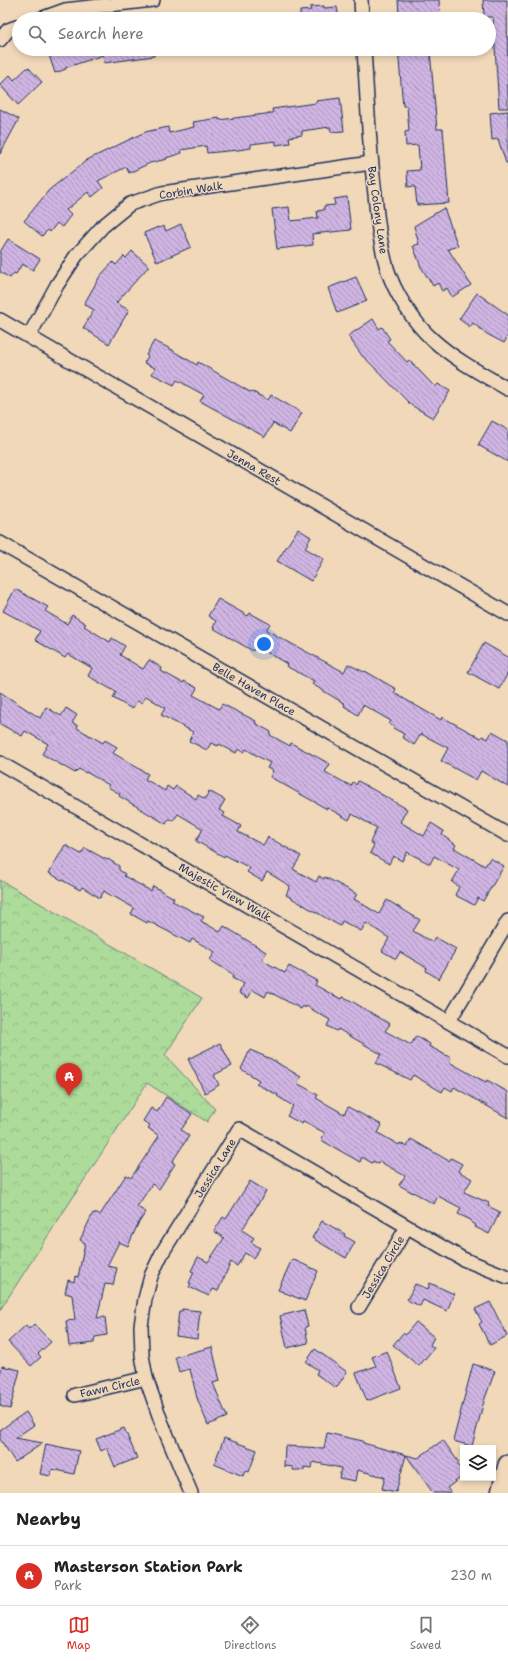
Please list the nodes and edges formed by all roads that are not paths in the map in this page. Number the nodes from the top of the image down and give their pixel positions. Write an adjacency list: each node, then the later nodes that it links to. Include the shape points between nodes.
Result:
1 (153, 0): 3 (street)
2 (361, 0): 4 (street)
3 (59, 12)
4 (362, 12)
5 (12, 29): 6 (street)
6 (0, 40)
7 (364, 56): 8 (street, Bay Colony Lane)
8 (371, 163): 10 (street, Corbin Walk, via 162,193 130,204 103,226 76,256); 11 (street, Bay Colony Lane, via 380,239 388,270 398,292 415,320 432,339 463,362)
9 (0, 320): 10 (street, Jenna Rest)
10 (29, 336): 13 (street, Jenna Rest)
11 (508, 389)
12 (0, 543): 15 (street, Belle Haven Place)
13 (508, 614)
14 (0, 763): 17 (street, Majestic View Walk)
15 (508, 835)
16 (508, 921): 17 (street)
17 (449, 1021): 18 (street, Majestic View Walk)
18 (508, 1056)
19 (407, 1227): 20 (street, Jessica Lane, via 463,1260); 21 (street, Jessica Circle); 22 (street, Jessica Lane, via 239,1129 162,1253 151,1276 141,1326)
20 (508, 1277)
21 (359, 1307)
22 (146, 1378): 23 (street, Fawn Circle); 25 (street, Jessica Lane, via 161,1422)
23 (75, 1395)
24 (508, 1465): 26 (street)
25 (191, 1493)
26 (500, 1493)

